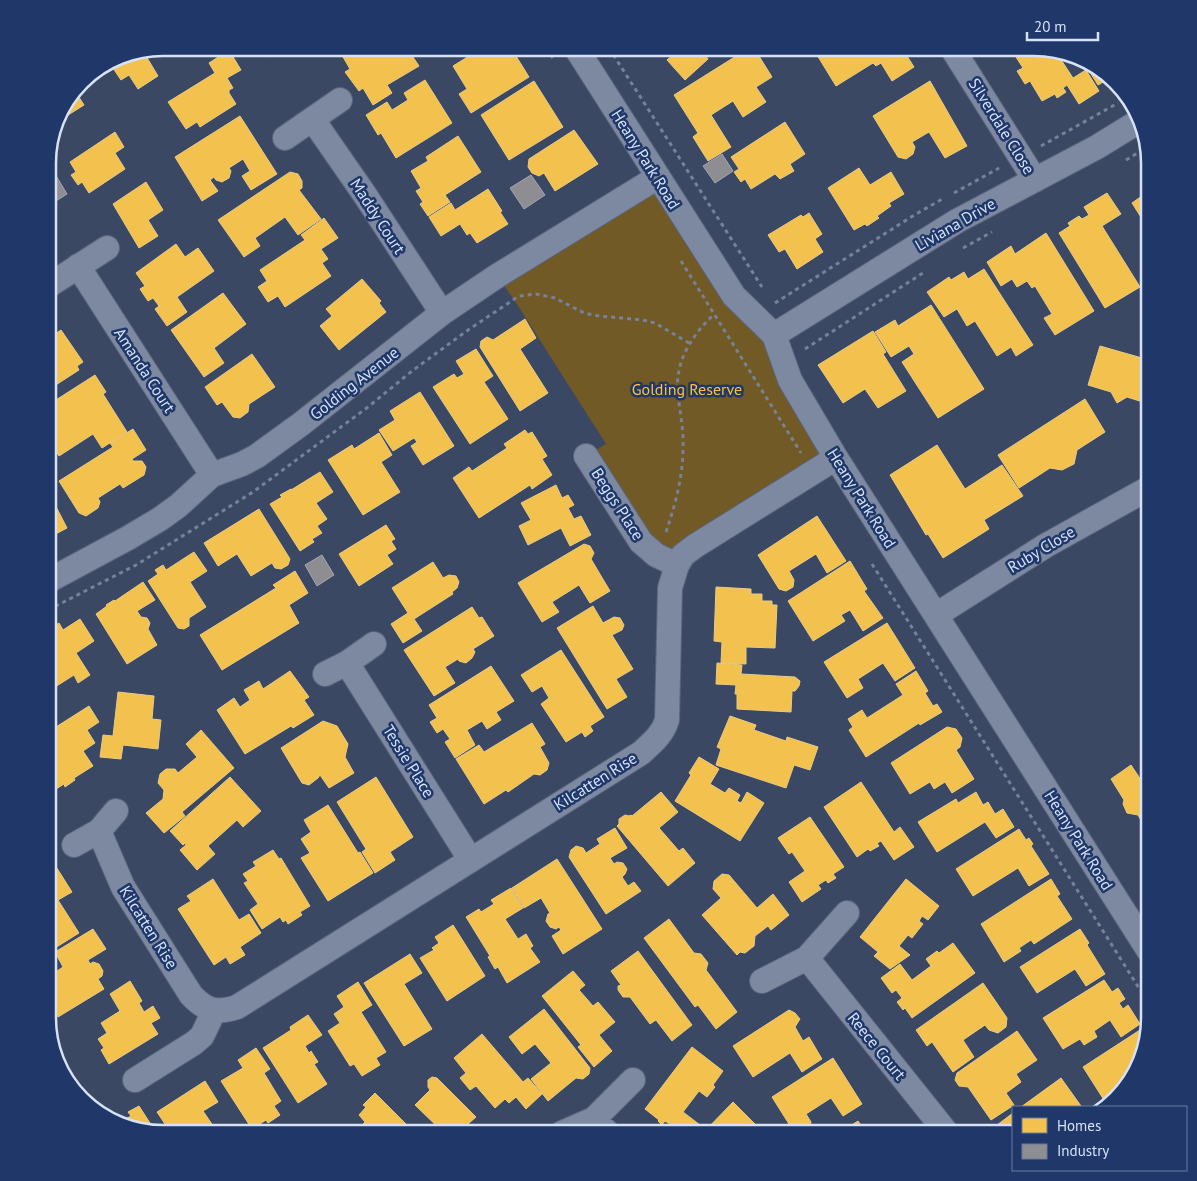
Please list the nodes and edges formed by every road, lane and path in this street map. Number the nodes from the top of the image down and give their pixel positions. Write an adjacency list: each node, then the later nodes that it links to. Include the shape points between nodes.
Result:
1 (581, 56): 13 (street, Heany Park Road)
2 (614, 56): 22 (path)
3 (957, 56): 14 (street, Silverdale Close)
4 (340, 100): 6 (street)
5 (1121, 102): 9 (path)
6 (313, 120): 8 (street); 25 (street, Maddy Court)
7 (1134, 125): 14 (street, Liviana Drive)
8 (285, 138)
9 (1036, 148)
10 (1140, 151): 11 (path)
11 (1122, 162)
12 (1004, 166): 24 (path, via 916,214 775,303)
13 (658, 177): 25 (street, Golding Avenue); 27 (street, Heany Park Road, via 734,296)
14 (1035, 180): 27 (street, Liviana Drive, via 949,226)
15 (998, 229): 17 (path)
16 (107, 248): 19 (street)
17 (959, 250)
18 (679, 258): 26 (path)
19 (78, 266): 21 (street); 33 (street, Amanda Court)
20 (926, 271): 29 (path)
21 (56, 281)
22 (766, 292)
23 (519, 296): 28 (path, via 536,294 555,298 584,313 655,323)
24 (771, 298)
25 (442, 313): 33 (street, Golding Avenue, via 257,456)
26 (714, 314): 28 (path); 30 (path)
27 (774, 335): 32 (street, Heany Park Road, via 790,380)
28 (689, 343): 35 (path, via 677,376 684,450 675,510)
29 (803, 350)
30 (801, 454)
31 (586, 456): 37 (street, Beggs Place, via 641,542)
32 (836, 458): 37 (street, Kilcatten Rise, via 695,546 683,555); 39 (street, Heany Park Road)
33 (212, 475): 38 (street, Golding Avenue, via 160,519)
34 (1141, 493): 39 (street, Ruby Close, via 1045,546)
35 (665, 535)
36 (868, 558): 51 (path)
37 (677, 565): 46 (street, Kilcatten Rise, via 670,588 668,709 664,729 641,753)
38 (56, 577)
39 (936, 615): 48 (street, Heany Park Road)
40 (374, 644): 41 (street)
41 (347, 662): 42 (street); 46 (street, Tessie Place)
42 (325, 674)
43 (116, 811): 44 (street)
44 (100, 831): 45 (street); 52 (street, Kilcatten Rise, via 123,887 191,995)
45 (74, 845)
46 (470, 859): 52 (street, Kilcatten Rise, via 237,1007 226,1011)
47 (846, 913): 49 (street)
48 (1141, 937)
49 (808, 958): 50 (street); 56 (street, Reece Court)
50 (762, 981)
51 (1141, 990)
52 (214, 1010): 53 (street, via 208,1027 198,1040)
53 (135, 1080)
54 (633, 1080): 55 (street)
55 (602, 1125)
56 (940, 1125)

